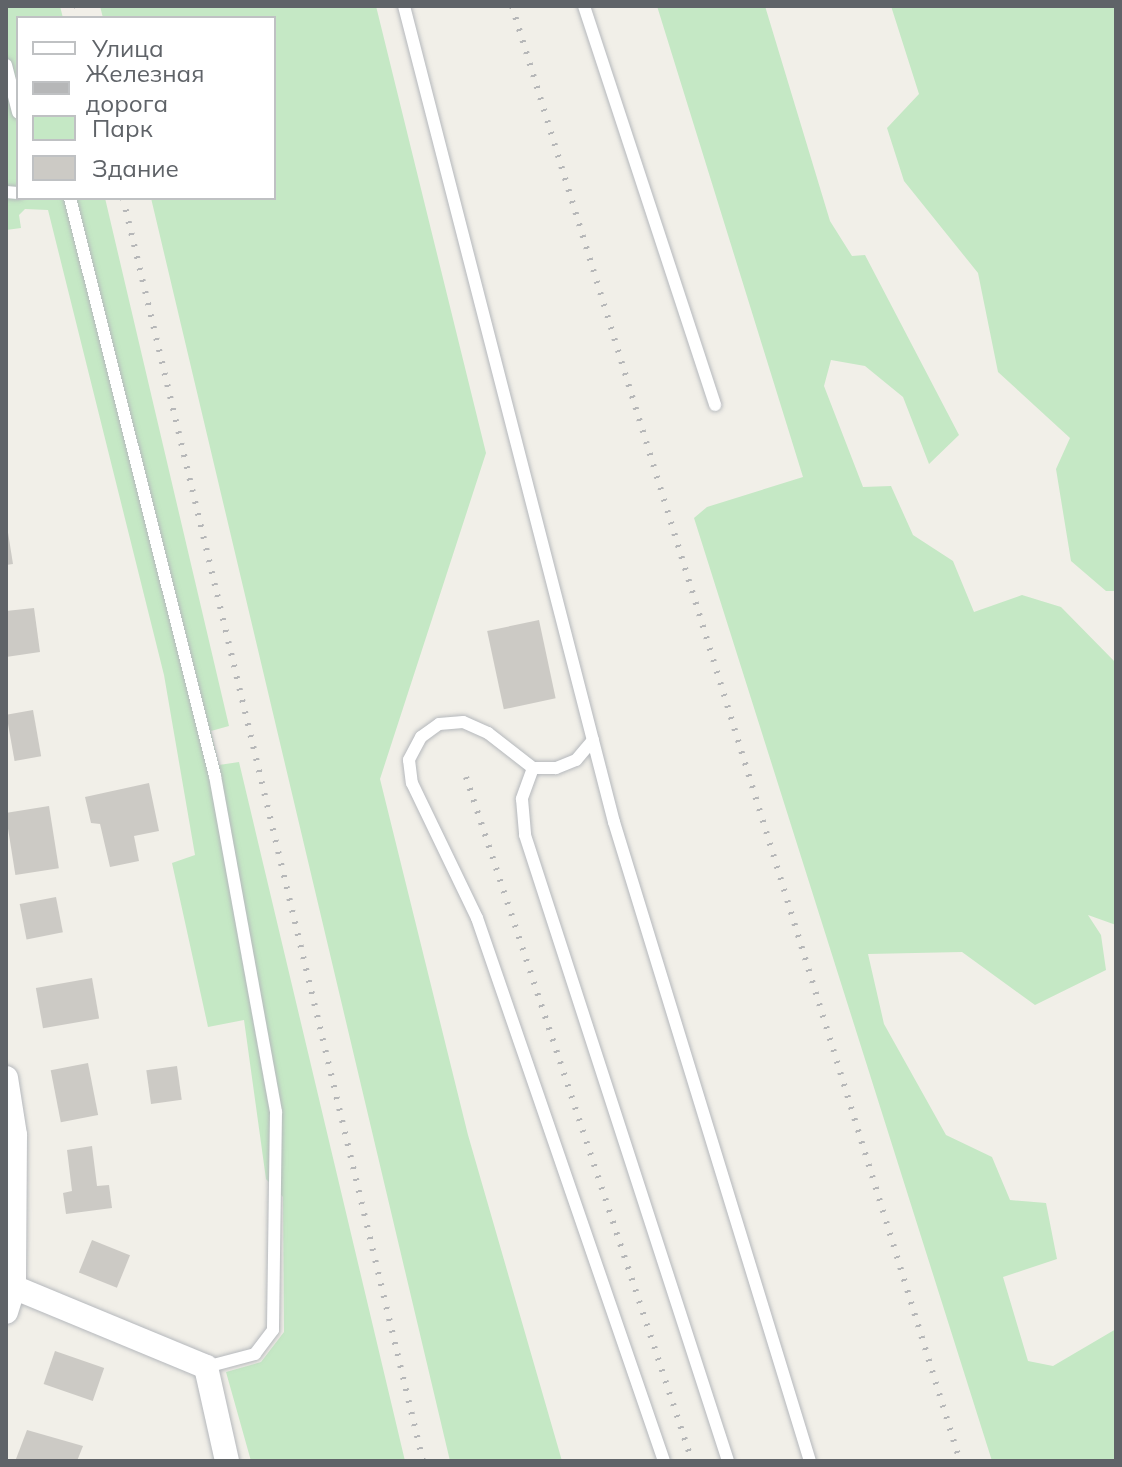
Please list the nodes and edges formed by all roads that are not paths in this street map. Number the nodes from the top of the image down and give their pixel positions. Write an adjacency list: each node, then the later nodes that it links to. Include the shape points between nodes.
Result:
1 (404, 6): 7 (lane)
2 (584, 6): 6 (lane)
3 (6, 65): 4 (lane)
4 (16, 104)
5 (71, 200): 12 (lane, via 215,776 276,1112 273,1330 255,1354)
6 (715, 405)
7 (593, 740): 8 (lane, via 576,760 556,768); 16 (lane)
8 (533, 768): 14 (lane, via 488,733 463,722 430,730 409,760 412,783 477,918); 15 (lane, via 522,799 525,835)
9 (6, 1078): 10 (street, via 15,1135)
10 (10, 1285): 11 (street); 12 (street)
11 (6, 1312)
12 (206, 1367): 13 (street)
13 (227, 1461)
14 (664, 1461)
15 (728, 1461)
16 (810, 1461)

